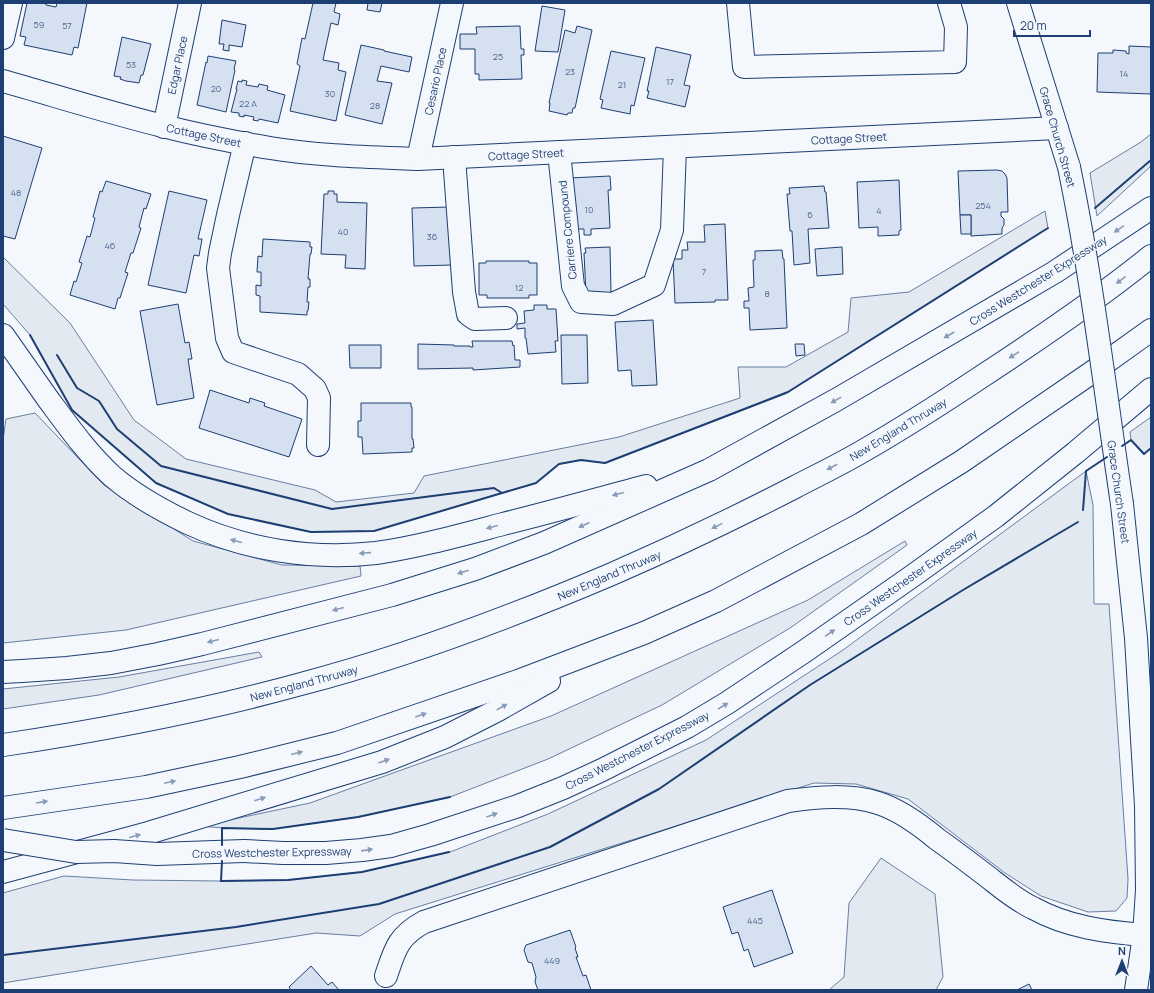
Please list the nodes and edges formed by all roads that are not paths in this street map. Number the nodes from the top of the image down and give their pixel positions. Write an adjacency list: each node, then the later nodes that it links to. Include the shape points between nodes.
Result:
1 (11, 3): 7 (main road)
2 (190, 3): 9 (main road, Edgar Place)
3 (452, 3): 15 (main road, Cesario Place)
4 (738, 3): 5 (main road, via 744,67 955,62 956,27)
5 (949, 3)
6 (1018, 3): 10 (main road, Grace Church Street)
7 (3, 38)
8 (3, 81): 9 (main road, Cottage Street)
9 (164, 126): 11 (main road, Cottage Street)
10 (1057, 128): 12 (main road, Cottage Street); 24 (main road, Grace Church Street, bridge, via 1069,167 1078,212)
11 (245, 143): 15 (main road, Cottage Street, via 320,154); 22 (main road, via 218,268 227,338 233,352 298,374 315,390 319,398)
12 (675, 147): 13 (main road, Cottage Street); 13 (main road, Carriere Compound, via 672,230 654,285 613,304 581,302 573,286)
13 (559, 152): 14 (main road, Cottage Street)
14 (454, 157): 15 (main road, Cottage Street); 18 (main road, via 464,292 468,314 475,319)
15 (418, 159)
16 (1151, 208): 23 (main road, Cross Westchester Expressway, one-way to 23, via 1055,272 836,400)
17 (1151, 256): 28 (main road, New England Thruway, one-way to 28, via 1019,352 860,453 684,542 587,585 445,640 303,684 114,727)
18 (506, 318)
19 (1151, 330): 25 (main road, via 961,462 861,524 716,601)
20 (3, 335): 23 (main road, one-way to 20, via 439,540 376,552 342,555 302,554 260,547 201,529 167,513 113,477 91,456 73,433)
21 (1151, 389): 30 (main road, Cross Westchester Expressway, one-way to 21, bridge, via 76,852 326,853 391,846 518,806 602,770 687,727 727,703 996,516)
22 (318, 445)
23 (709, 470): 26 (main road, Cross Westchester Expressway, one-way to 26, via 544,543 392,595 158,654 67,668)
24 (1144, 637): 27 (main road, Grace Church Street)
25 (614, 644): 29 (main road, one-way to 25, via 146,787 337,743 518,681); 31 (main road, one-way to 25, via 155,831 382,762 452,734)
26 (3, 672)
27 (1146, 721): 32 (main road, Grace Church Street)
28 (3, 745)
29 (3, 808)
30 (3, 840)
31 (3, 872)
32 (1144, 935): 33 (main road, via 1089,928 1034,909 1014,898 916,822 896,810 857,799 811,798 788,801 424,922 412,928 401,939); 34 (main road, Grace Church Street)
33 (386, 976)
34 (1136, 990)

